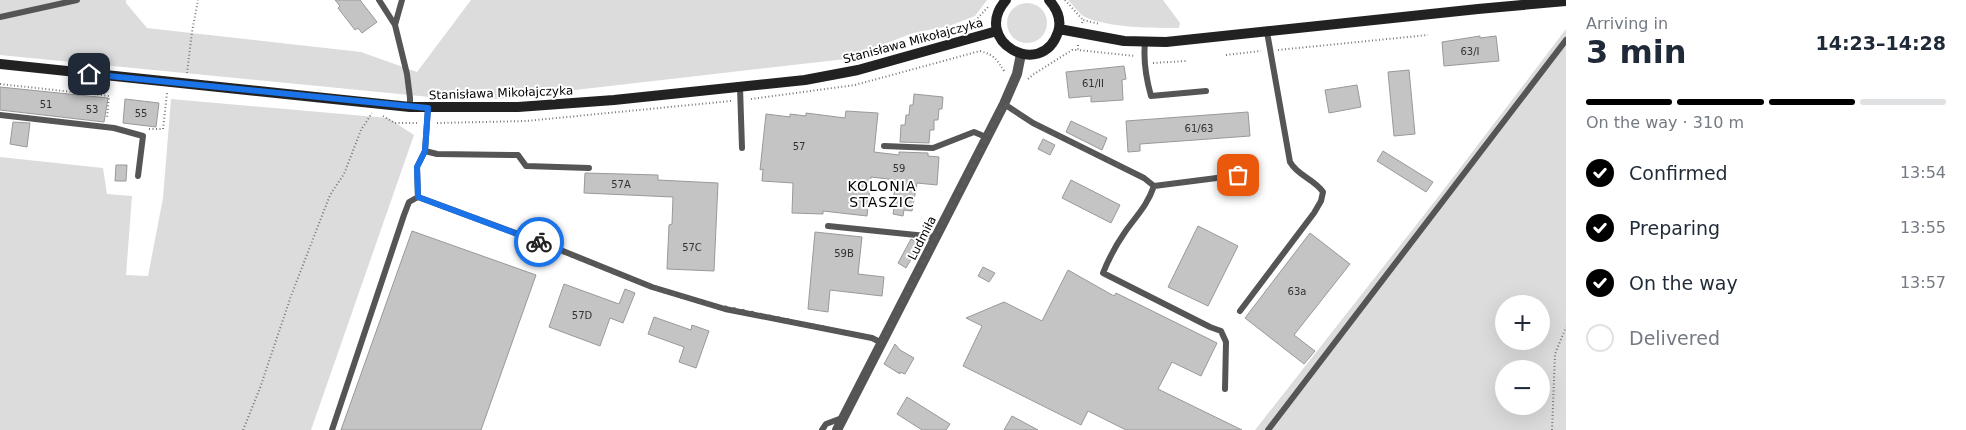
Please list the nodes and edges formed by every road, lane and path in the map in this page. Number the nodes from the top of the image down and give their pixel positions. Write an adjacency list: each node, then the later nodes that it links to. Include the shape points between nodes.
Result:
1 (77, 0): 10 (lane)
2 (198, 0): 28 (path)
3 (379, 0): 12 (lane)
4 (402, 0): 12 (lane)
5 (1006, 0): 14 (street, via 996,20)
6 (1049, 0): 13 (street, via 1059,17)
7 (1065, 0): 11 (path)
8 (993, 1): 16 (path, via 974,22)
9 (1566, 1): 15 (street)
10 (0, 17)
11 (1083, 20)
12 (395, 25): 35 (lane, via 407,74)
13 (1059, 29): 19 (street); 23 (street, via 1056,38 1041,52)
14 (997, 31): 23 (street, via 1010,50); 31 (street, Stanisława Mikołajczyka, via 858,70)
15 (1266, 32): 19 (street); 21 (lane)
16 (925, 35)
17 (1428, 35): 21 (path)
18 (1566, 40): 61 (lane)
19 (1145, 43): 33 (lane, via 1145,76 1151,96)
20 (1078, 50): 29 (path, via 1072,50 1028,80)
21 (1270, 50): 24 (path); 52 (lane, via 1290,162 1323,192 1314,214)
22 (874, 52): 25 (path)
23 (1021, 54): 29 (street, Ludmiła)
24 (1226, 55)
25 (853, 59)
26 (0, 64): 35 (street, Stanisława Mikołajczyka)
27 (1004, 72): 29 (path)
28 (187, 73)
29 (1017, 74): 34 (street, Ludmiła)
30 (0, 84): 39 (path, via 109,96)
31 (740, 87): 36 (street, Stanisława Mikołajczyka, via 518,107); 43 (lane)
32 (167, 91): 40 (path, via 163,129 143,129)
33 (1206, 91)
34 (1004, 104): 41 (street, Ludmiła); 48 (lane, via 1033,123)
35 (410, 107): 36 (street, Stanisława Mikołajczyka)
36 (428, 108): 44 (lane)
37 (374, 111): 57 (path, via 361,130 344,174 330,195)
38 (0, 115): 39 (lane)
39 (106, 127): 40 (lane)
40 (143, 136): 47 (lane)
41 (986, 137): 42 (lane, via 974,132 933,148); 51 (street, Ludmiła)
42 (884, 146)
43 (742, 148)
44 (425, 151): 45 (lane, via 518,155 526,166); 49 (lane, via 417,167)
45 (589, 168)
46 (1256, 174): 48 (lane)
47 (138, 176)
48 (1154, 186): 55 (lane, via 1148,201 1112,251 1103,273 1221,330 1226,342)
49 (418, 197): 54 (lane, via 652,287 725,309 872,338); 58 (lane, via 409,202 404,214)
50 (828, 226): 51 (lane)
51 (936, 237): 54 (street, Ludmiła)
52 (1240, 311)
53 (1566, 327): 62 (path, via 1555,354)
54 (882, 343): 56 (street, Ludmiła)
55 (1225, 389)
56 (844, 418): 59 (lane, via 826,424); 60 (street, Ludmiła)
57 (243, 430)
58 (332, 430)
59 (822, 430)
60 (837, 430)
61 (1268, 430)
62 (1552, 430)

